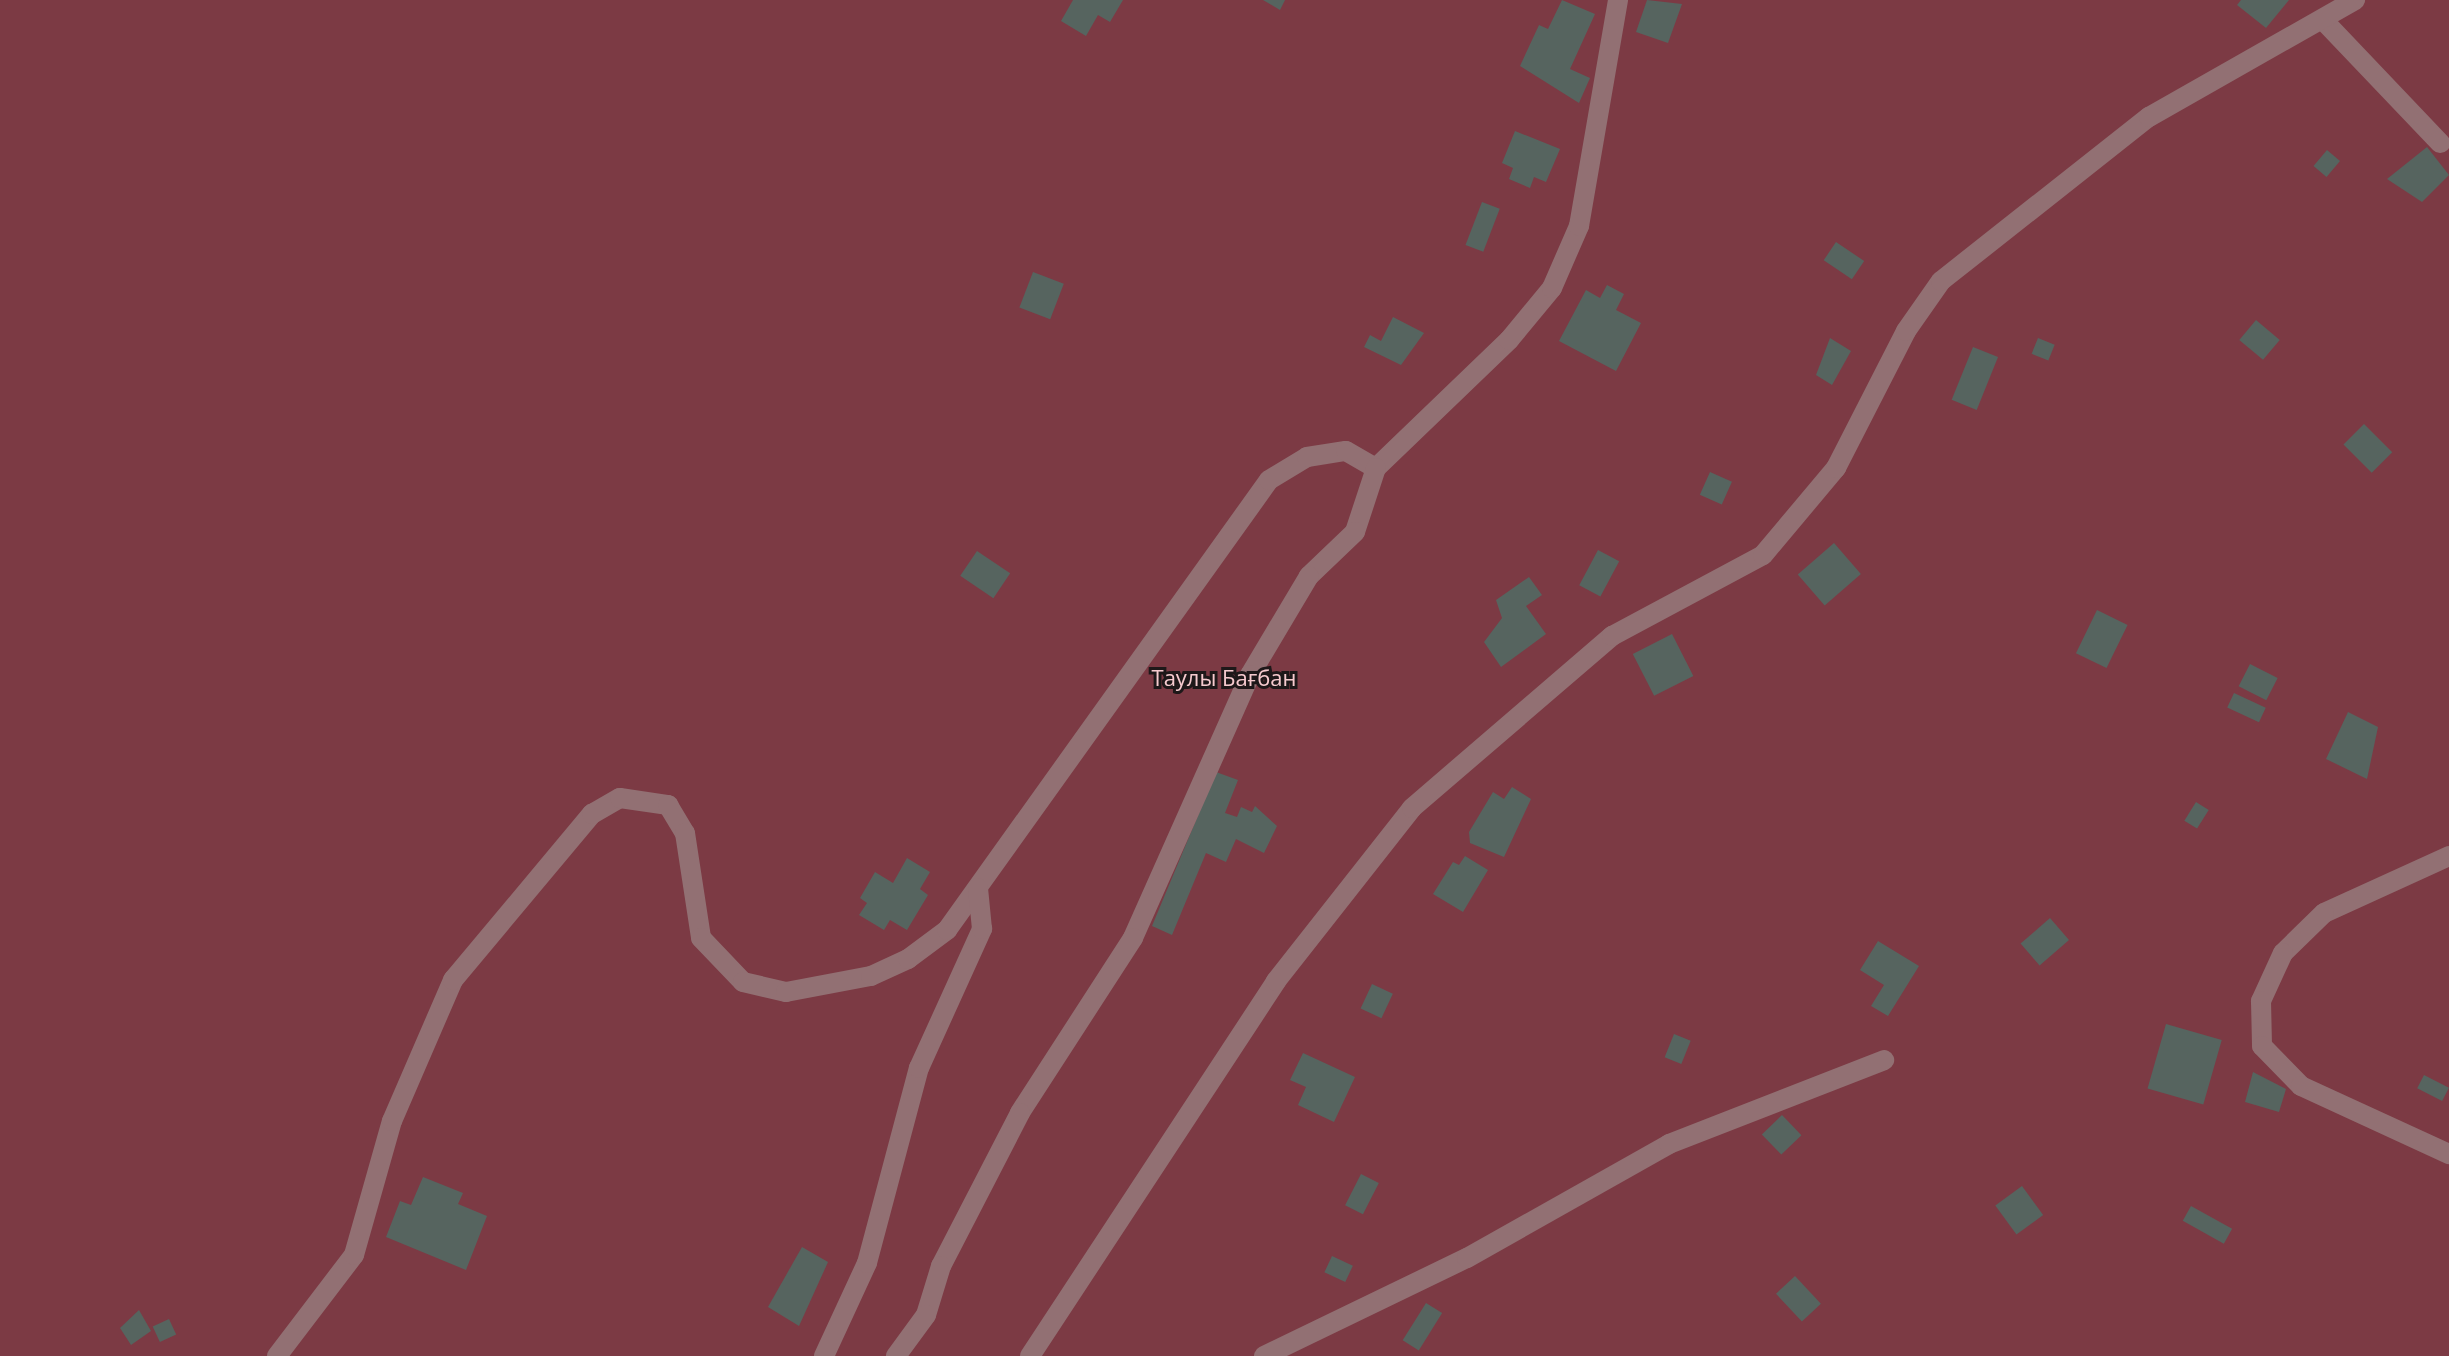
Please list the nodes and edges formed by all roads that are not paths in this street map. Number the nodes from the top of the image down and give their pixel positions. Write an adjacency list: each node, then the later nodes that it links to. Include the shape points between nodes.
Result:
1 (1618, 0): 5 (street, via 1579,226 1552,288)
2 (2355, 0): 3 (street)
3 (2323, 20): 4 (street); 13 (street, via 2149,117 1941,281 1906,331 1836,468 1763,555 1612,636 1412,808 1276,981)
4 (2440, 143)
5 (1376, 468): 7 (street, via 1346,451 1307,457 1269,480); 12 (street, via 1355,532 1309,576 1250,675 1133,938 1020,1113 941,1266 926,1315)
6 (2449, 856): 9 (street, via 2324,913 2283,953 2261,1001 2262,1046 2301,1086)
7 (978, 888): 10 (street, via 947,930 908,959 871,976 767,990 723,970 701,938 685,833 668,805 620,798 592,814 453,980 392,1121 354,1255); 11 (street, via 982,929 919,1068 867,1263)
8 (1884, 1060): 14 (street, via 1669,1144 1467,1258)
9 (2449, 1154)
10 (277, 1356)
11 (824, 1356)
12 (896, 1356)
13 (1030, 1356)
14 (1264, 1356)

